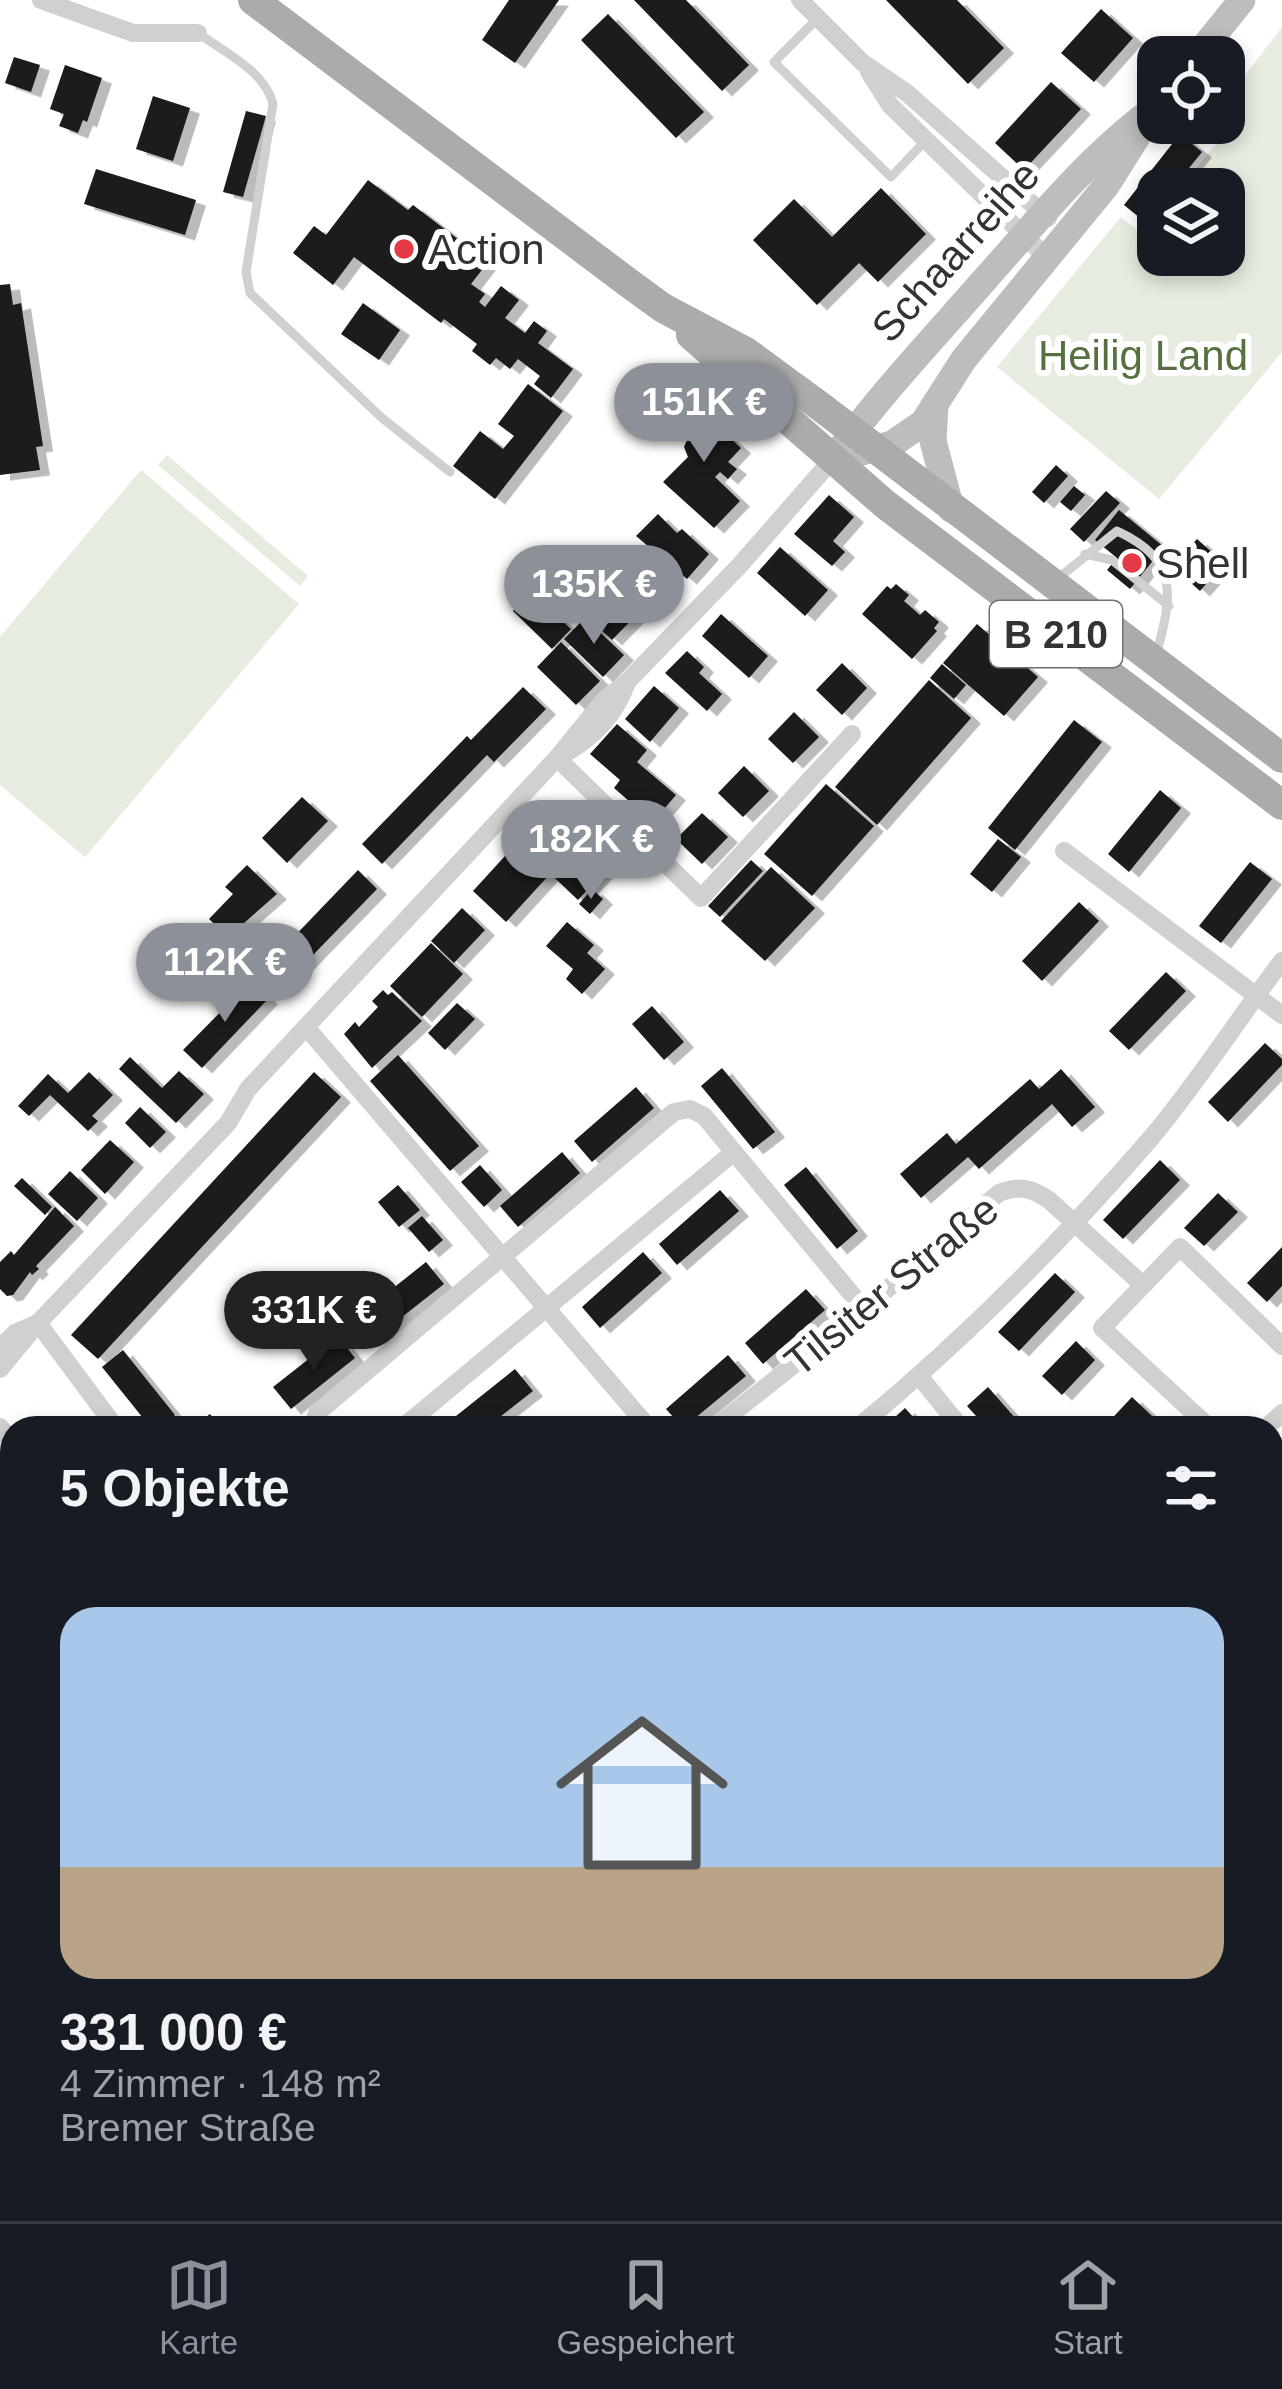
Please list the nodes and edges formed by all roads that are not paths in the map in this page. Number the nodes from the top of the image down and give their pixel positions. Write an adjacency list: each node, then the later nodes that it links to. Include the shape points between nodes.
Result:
1 (40, 0): 6 (street, via 133,33)
2 (253, 0): 16 (main road, B 210)
3 (800, 0): 5 (street)
4 (1242, 0): 7 (main road)
5 (818, 18): 8 (street); 11 (lane, via 775,62 891,177)
6 (198, 33): 20 (lane, via 255,74 273,104 246,272 250,293)
7 (1213, 36)
8 (863, 63): 11 (street); 12 (street)
9 (1137, 121): 12 (main road, Schaarreihe)
10 (1137, 137): 13 (main road, Schaarreihe)
11 (926, 140): 14 (street)
12 (1043, 213): 13 (street); 14 (main road, Schaarreihe)
13 (1066, 233): 15 (main road, Schaarreihe)
14 (1024, 236): 15 (street); 18 (main road, Schaarreihe)
15 (1046, 257): 17 (main road, Schaarreihe)
16 (663, 308): 18 (main road, B 210, via 746,352); 19 (main road, B 210)
17 (935, 405): 18 (main road, Schaarreihe, via 909,434); 21 (main road, via 933,441)
18 (864, 441): 19 (main road); 21 (main road, B 210)
19 (832, 460): 27 (street, via 627,682 619,706); 29 (main road, B 210)
20 (450, 472)
21 (951, 509): 23 (main road, B 210)
22 (1085, 554): 23 (lane); 24 (lane, via 1112,560); 24 (lane, via 1117,531 1128,536 1167,574)
23 (1051, 584): 25 (main road, B 210)
24 (1169, 605): 25 (lane)
25 (1155, 662): 28 (main road, B 210)
26 (852, 734): 27 (street, via 701,898)
27 (557, 758): 34 (street)
28 (1282, 758)
29 (1282, 806)
30 (1064, 851): 32 (street)
31 (1282, 961): 32 (street, Tilsiter Straße)
32 (1256, 995): 33 (street); 36 (street, Tilsiter Straße, via 1152,1136)
33 (1282, 1015)
34 (306, 1028): 37 (street); 41 (street, via 248,1089 228,1124)
35 (734, 1152): 37 (street, via 704,1115 674,1112); 39 (street); 40 (street)
36 (1072, 1222): 38 (street); 40 (street, Tilsiter Straße, via 1032,1189 1014,1187); 45 (street, Tilsiter Straße)
37 (501, 1259): 39 (street); 47 (street)
38 (1143, 1285): 42 (street, via 1180,1247); 53 (street, via 1102,1328)
39 (543, 1309): 48 (street); 49 (street)
40 (864, 1309): 50 (street, Tilsiter Straße)
41 (38, 1323): 43 (street); 44 (street); 46 (street)
42 (1282, 1346)
43 (0, 1348)
44 (0, 1369)
45 (920, 1377): 51 (street, Tilsiter Straße); 52 (street)
46 (107, 1416)
47 (315, 1416)
48 (415, 1416)
49 (638, 1416)
50 (728, 1416)
51 (872, 1416)
52 (951, 1416)
53 (1197, 1416)

